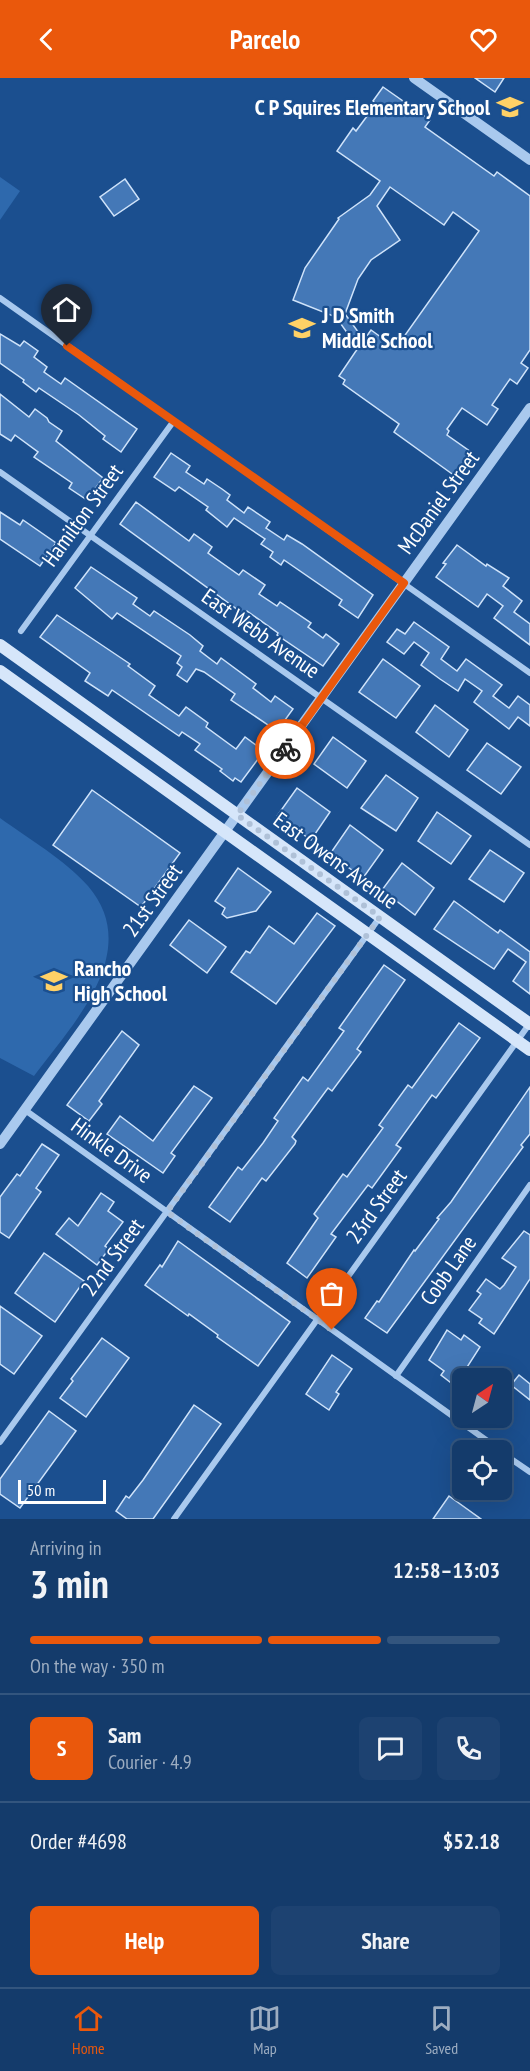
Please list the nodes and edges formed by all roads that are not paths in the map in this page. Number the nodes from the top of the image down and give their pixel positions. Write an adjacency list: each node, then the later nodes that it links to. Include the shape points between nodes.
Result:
1 (414, 78): 2 (street)
2 (530, 160)
3 (0, 298): 5 (street)
4 (530, 408): 8 (street, McDaniel Street)
5 (172, 422): 7 (street, Hamilton Street); 8 (street)
6 (0, 472): 7 (street, East Webb Avenue)
7 (89, 535): 9 (street, Hamilton Street); 13 (street, East Webb Avenue)
8 (404, 583): 12 (street); 13 (street, McDaniel Street)
9 (21, 631)
10 (0, 645): 14 (main road, East Owens Avenue)
11 (0, 671): 15 (main road, East Owens Avenue)
12 (530, 673)
13 (321, 697): 16 (street, McDaniel Street); 17 (street, East Webb Avenue)
14 (119, 731): 15 (main road); 16 (main road, East Owens Avenue)
15 (90, 736): 16 (main road, East Owens Avenue)
16 (231, 824): 18 (main road, East Owens Avenue); 19 (main road, East Owens Avenue); 22 (street, 21st Street)
17 (530, 845)
18 (380, 917): 19 (street, 22nd Street); 20 (main road, East Owens Avenue)
19 (368, 934): 20 (main road, East Owens Avenue); 25 (street, 22nd Street)
20 (526, 1028): 21 (main road, East Owens Avenue); 26 (street, 23rd Street)
21 (530, 1050)
22 (25, 1110): 23 (street, 21st Street); 25 (street, Hinkle Drive)
23 (0, 1144)
24 (530, 1185): 27 (street, Cobb Lane)
25 (167, 1212): 26 (street, Hinkle Drive); 29 (street, 22nd Street)
26 (317, 1319): 27 (street, Hinkle Drive); 32 (street, 23rd Street)
27 (396, 1376): 28 (street, Hinkle Drive)
28 (485, 1440)
29 (0, 1442)
30 (512, 1459): 31 (street, Hinkle Drive)
31 (530, 1472)
32 (174, 1519)

